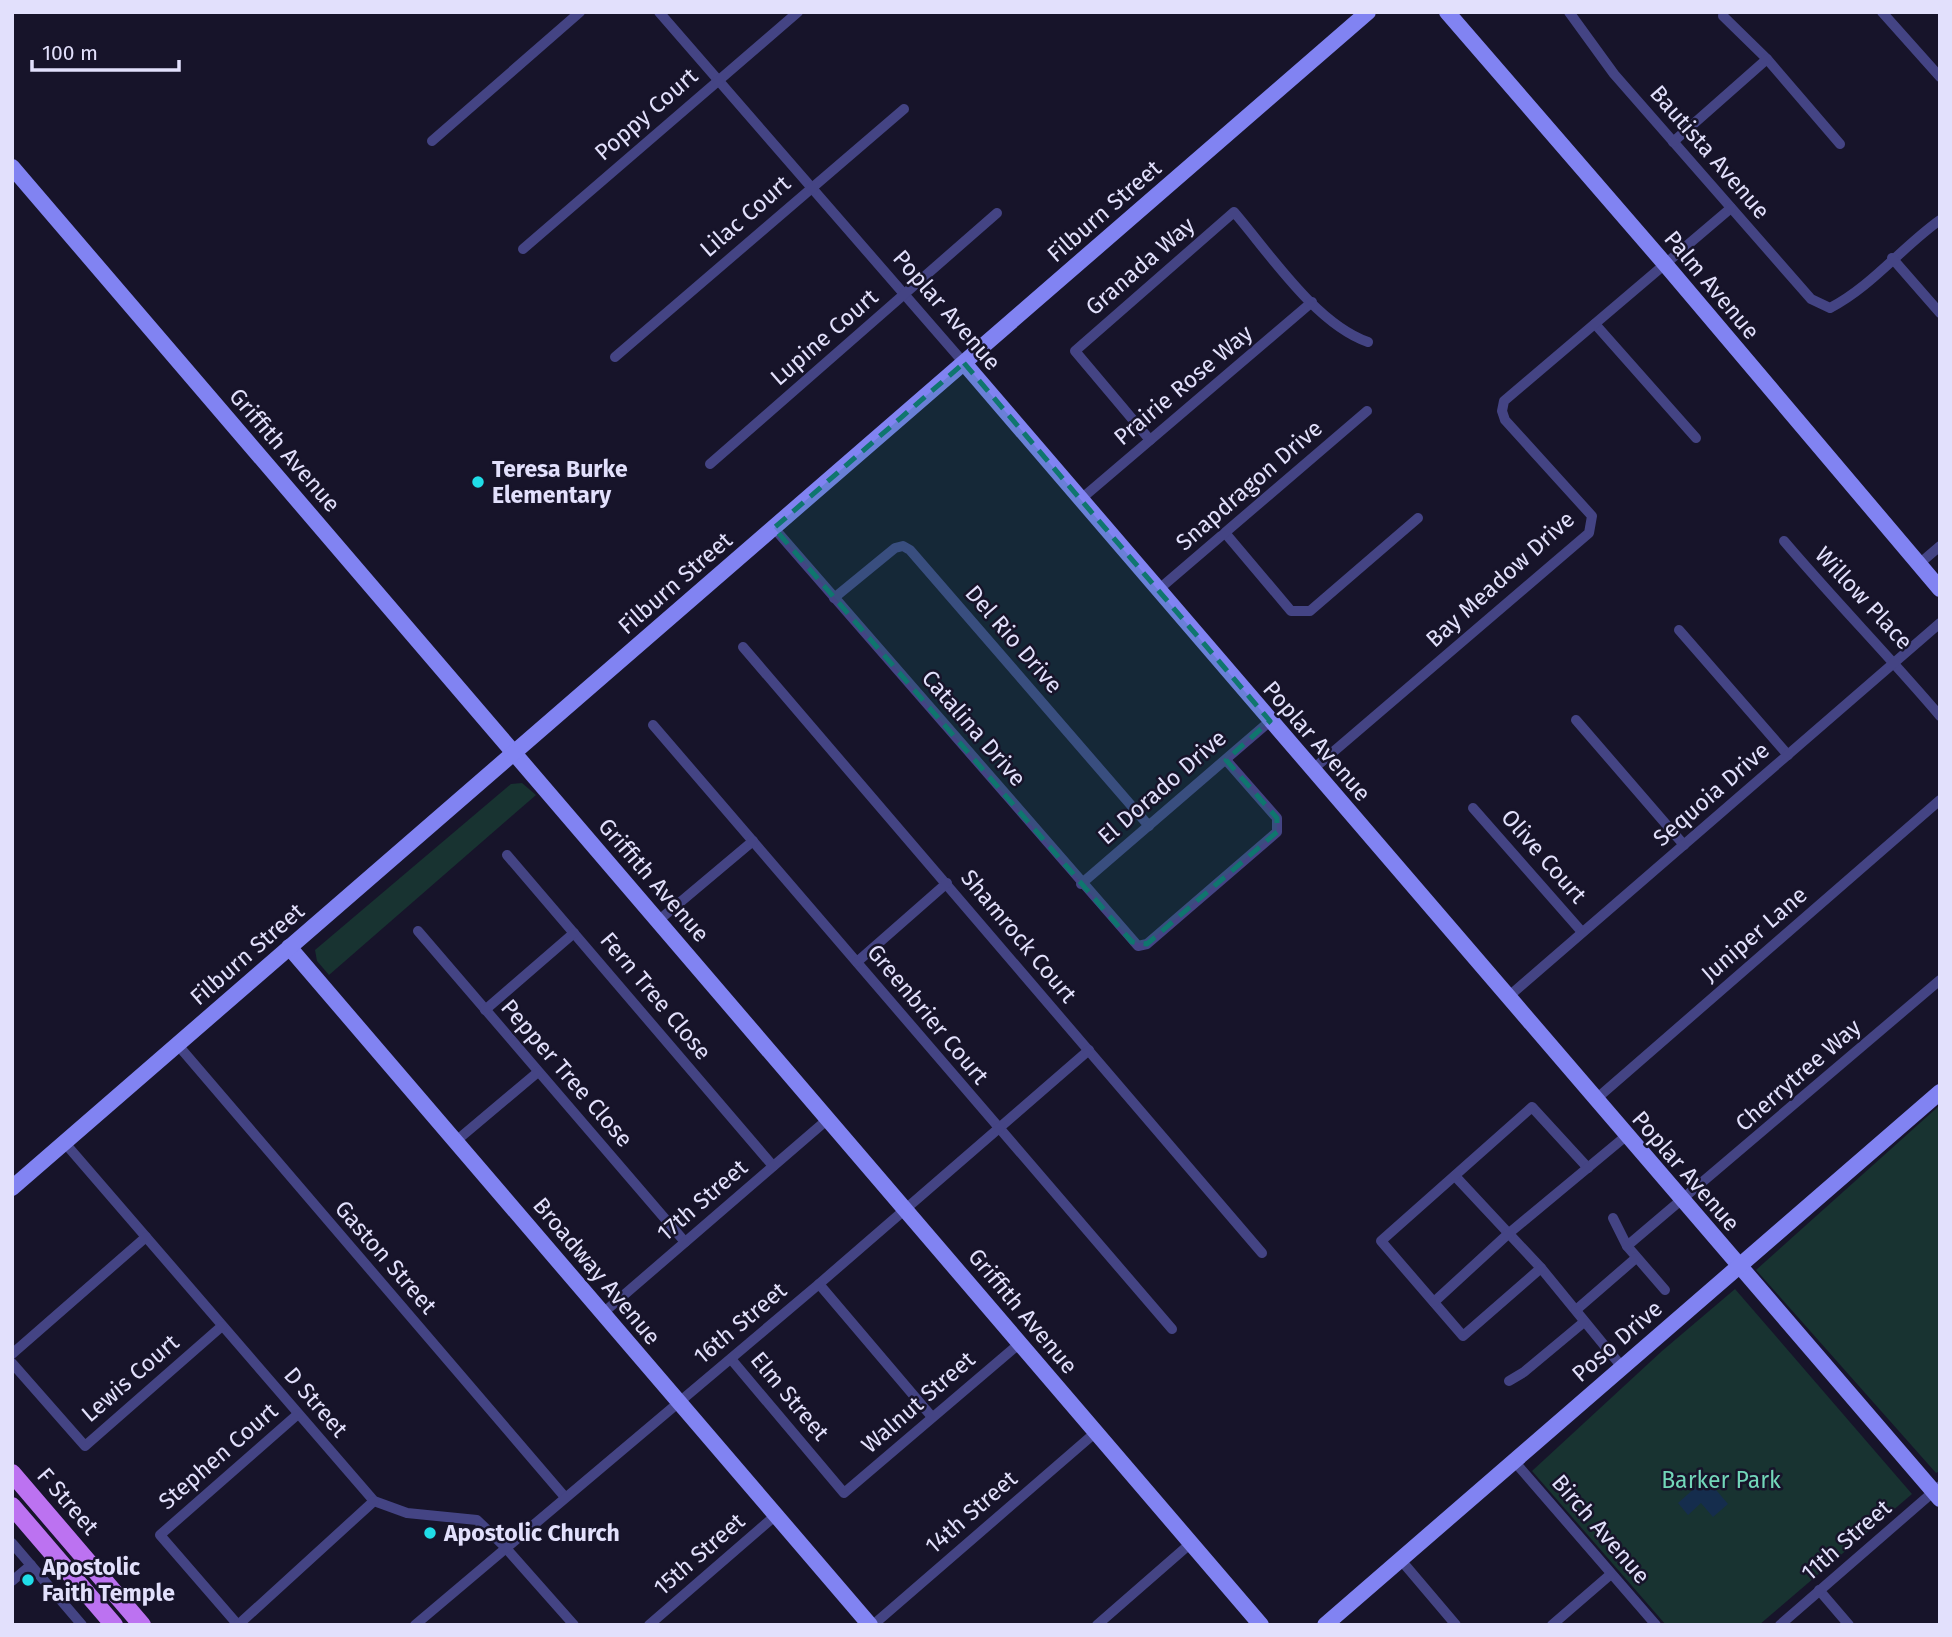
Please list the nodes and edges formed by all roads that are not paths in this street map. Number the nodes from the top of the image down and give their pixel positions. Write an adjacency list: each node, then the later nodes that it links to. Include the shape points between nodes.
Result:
1 (580, 12): 13 (street)
2 (659, 12): 11 (street, Poplar Avenue)
3 (797, 12): 11 (street, Poppy Court)
4 (1368, 12): 30 (street, Filburn Street)
5 (1447, 12): 23 (street, Palm Avenue)
6 (1569, 12): 14 (street, Bautista Avenue, via 1599,56)
7 (1882, 12): 10 (street)
8 (1723, 16): 9 (street)
9 (1768, 59): 14 (street); 15 (street)
10 (1940, 76)
11 (717, 81): 17 (street, Poplar Avenue); 21 (street, Poppy Court)
12 (904, 109): 17 (street, Lilac Court)
13 (432, 141)
14 (1673, 142): 18 (street, Bautista Avenue)
15 (1840, 144)
16 (12, 167): 53 (street, Griffith Avenue)
17 (810, 188): 24 (street, Poplar Avenue); 29 (street, Lilac Court)
18 (1731, 208): 22 (street, Bautista Avenue, via 1811,299 1830,307 1846,299); 23 (street, Bay Meadow Drive)
19 (997, 214): 24 (street, Lupine Court)
20 (1940, 220): 22 (street)
21 (523, 249)
22 (1892, 258): 26 (street)
23 (1665, 264): 27 (street, Bay Meadow Drive); 41 (street, Palm Avenue)
24 (904, 296): 30 (street, Poplar Avenue); 34 (street, Lupine Court)
25 (1312, 302): 28 (street, via 1349,335); 33 (street, Prairie Rose Way); 33 (street, Granada Way, via 1234,212 1074,351)
26 (1937, 311)
27 (1595, 324): 32 (street); 56 (street, Bay Meadow Drive, via 1504,401 1502,411 1505,421 1592,516 1589,533)
28 (1368, 342)
29 (615, 357)
30 (964, 363): 35 (street, Poplar Avenue); 37 (street, Filburn Street)
31 (1367, 411): 38 (street, Snapdragon Drive)
32 (1696, 438)
33 (1150, 440): 35 (street, Prairie Rose Way)
34 (710, 464)
35 (1081, 499): 43 (street, Poplar Avenue)
36 (1418, 518): 38 (street, via 1310,611 1301,612 1291,611)
37 (774, 528): 44 (street, Catalina Drive); 53 (street, Filburn Street)
38 (1226, 534): 43 (street, Snapdragon Drive)
39 (1784, 541): 48 (street, Willow Place, via 1849,618)
40 (1940, 546): 41 (street)
41 (1919, 564): 42 (street, Palm Avenue)
42 (1940, 589)
43 (1158, 590): 51 (street, Poplar Avenue)
44 (834, 598): 59 (street, Del Rio Drive, via 895,548 910,550); 64 (street, Catalina Drive)
45 (1940, 623): 48 (street, Sequoia Drive)
46 (1679, 630): 54 (street)
47 (743, 647): 63 (street, Shamrock Court)
48 (1894, 662): 49 (street, Willow Place); 54 (street, Sequoia Drive)
49 (1940, 716)
50 (1576, 720): 61 (street)
51 (1270, 721): 55 (street, El Dorado Drive); 56 (street, Poplar Avenue)
52 (653, 725): 60 (street, Greenbrier Court)
53 (514, 752): 65 (street, Griffith Avenue); 69 (street, Filburn Street)
54 (1788, 755): 61 (street, Sequoia Drive)
55 (1226, 760): 59 (street, El Dorado Drive); 64 (street, Catalina Drive, via 1278,818 1277,832 1147,944 1132,942)
56 (1312, 770): 72 (street, Poplar Avenue)
57 (1940, 800): 78 (street, Juniper Lane)
58 (1473, 808): 67 (street, Olive Court)
59 (1149, 826): 64 (street, El Dorado Drive)
60 (753, 841): 65 (street); 70 (street, Greenbrier Court)
61 (1684, 845): 67 (street, Sequoia Drive)
62 (507, 855): 68 (street, Fern Tree Close)
63 (947, 883): 70 (street); 75 (street, Shamrock Court)
64 (1082, 884)
65 (659, 920): 79 (street, Griffith Avenue)
66 (418, 931): 73 (street, Pepper Tree Close)
67 (1582, 932): 72 (street, Sequoia Drive)
68 (574, 933): 73 (street); 84 (street, Fern Tree Close)
69 (289, 947): 74 (street, Filburn Street); 82 (street, Broadway Avenue)
70 (857, 962): 80 (street, Greenbrier Court)
71 (1940, 980): 88 (street, Cherrytree Way)
72 (1508, 997): 78 (street, Poplar Avenue)
73 (485, 1010): 76 (street, Pepper Tree Close)
74 (177, 1044): 83 (street, Filburn Street); 121 (street, Gaston Street)
75 (1089, 1050): 80 (street, 16th Street); 95 (street, Shamrock Court)
76 (538, 1072): 82 (street); 93 (street, Pepper Tree Close)
77 (1940, 1092): 97 (street, Poso Drive)
78 (1595, 1100): 81 (street, Poplar Avenue)
79 (828, 1119): 84 (street, 17th Street); 89 (street, Griffith Avenue)
80 (998, 1129): 89 (street, 16th Street); 106 (street, Greenbrier Court)
81 (1626, 1136): 85 (street); 88 (street, Poplar Avenue)
82 (456, 1141): 103 (street, Broadway Avenue)
83 (64, 1142): 87 (street, Filburn Street); 92 (street, D Street)
84 (773, 1166): 93 (street, 17th Street)
85 (1588, 1168): 86 (street, via 1532,1107); 91 (street)
86 (1455, 1176): 91 (street); 101 (street, via 1381,1241)
87 (12, 1188)
88 (1683, 1202): 94 (street, Cherrytree Way); 97 (street, Poplar Avenue)
89 (907, 1208): 99 (street, 16th Street); 107 (street, Griffith Avenue)
90 (1613, 1218): 94 (street)
91 (1508, 1234): 98 (street); 101 (street)
92 (146, 1237): 105 (street, D Street); 108 (street)
93 (685, 1242): 103 (street, 17th Street)
94 (1627, 1246): 96 (street)
95 (1262, 1253)
96 (1636, 1258): 100 (street); 102 (street)
97 (1739, 1266): 111 (street, Poso Drive); 120 (street, Poplar Avenue)
98 (1541, 1268): 101 (street, via 1463,1336); 102 (street)
99 (819, 1284): 109 (street, 16th Street); 115 (street)
100 (1665, 1290)
101 (1434, 1301)
102 (1576, 1310): 104 (street)
103 (603, 1313): 113 (street, Broadway Avenue)
104 (1584, 1322): 111 (street); 112 (street)
105 (222, 1326): 110 (street, Lewis Court, via 85,1446); 114 (street, D Street)
106 (1172, 1329)
107 (1020, 1343): 115 (street, Walnut Street); 116 (street, Griffith Avenue)
108 (12, 1354)
109 (731, 1359): 113 (street, 16th Street); 119 (street, Elm Street)
110 (12, 1363)
111 (1622, 1367): 117 (street, Poso Drive)
112 (1509, 1381)
113 (679, 1402): 121 (street, 16th Street); 124 (street, Broadway Avenue)
114 (298, 1414): 122 (street, D Street); 136 (street, Stephen Court, via 160,1535)
115 (932, 1418): 119 (street, Walnut Street)
116 (1096, 1432): 126 (street, Griffith Avenue); 140 (street, 14th Street)
117 (1514, 1461): 128 (street, Poso Drive); 130 (street, Birch Avenue)
118 (12, 1473): 135 (main road, F Street)
119 (845, 1493)
120 (1938, 1493): 132 (street, 11th Street)
121 (564, 1496): 127 (street, 16th Street)
122 (374, 1501): 127 (street, D Street, via 407,1513 477,1520); 136 (street, Stephen Court)
123 (12, 1506): 134 (main road, F Street)
124 (776, 1515): 139 (street, 15th Street); 140 (street, Broadway Avenue)
125 (12, 1543): 129 (street)
126 (1192, 1543): 141 (street); 142 (street, Griffith Avenue)
127 (505, 1547): 137 (street, 16th Street); 138 (street, D Street)
128 (1400, 1559): 143 (street, Poso Drive); 144 (street)
129 (31, 1565): 131 (street); 133 (street)
130 (1611, 1574): 145 (street); 146 (street, Birch Avenue)
131 (12, 1581)
132 (1819, 1590): 147 (street, 11th Street); 148 (street)
133 (82, 1625)
134 (114, 1625)
135 (142, 1625)
136 (238, 1625)
137 (415, 1625)
138 (574, 1625)
139 (649, 1625)
140 (872, 1625)
141 (1097, 1625)
142 (1261, 1625)
143 (1325, 1625)
144 (1456, 1625)
145 (1552, 1625)
146 (1656, 1625)
147 (1780, 1625)
148 (1849, 1625)

